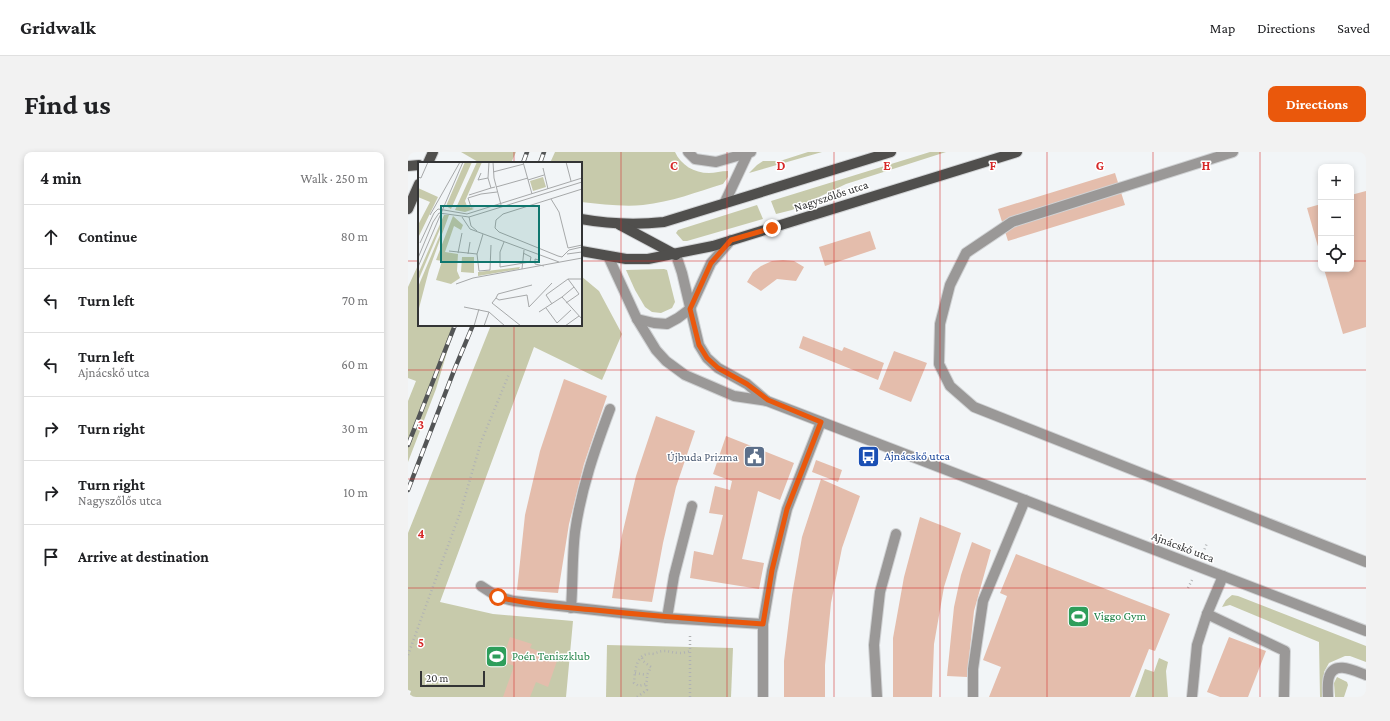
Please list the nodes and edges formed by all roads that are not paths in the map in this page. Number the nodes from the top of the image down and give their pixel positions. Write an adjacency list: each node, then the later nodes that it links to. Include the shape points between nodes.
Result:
1 (433, 152): 8 (main road)
2 (688, 152): 3 (street, via 695,159 716,162)
3 (749, 152): 10 (street)
4 (891, 152): 10 (main road, Nagyszőlős utca)
5 (1017, 152): 7 (main road, Nagyszőlős utca)
6 (1234, 152): 27 (street, via 1012,222 966,253 950,285 940,324 939,364 950,386 974,407)
7 (1000, 154): 15 (main road, Nagyszőlős utca)
8 (428, 162)
9 (418, 186): 12 (main road)
10 (724, 204): 14 (main road, Nagyszőlős utca, via 664,222)
11 (418, 208): 12 (main road)
12 (408, 210)
13 (582, 220): 14 (main road, Nagyszőlős utca)
14 (619, 224): 17 (main road)
15 (731, 240): 17 (main road, Nagyszőlős utca); 19 (street, via 711,263)
16 (582, 251): 18 (main road, Nagyszőlős utca)
17 (676, 255): 18 (main road, Nagyszőlős utca, via 648,259); 19 (street, Ajnácskő utca)
18 (608, 256): 20 (street, Ajnácskő utca)
19 (690, 309): 20 (street, via 667,324); 21 (street, Ajnácskő utca, via 699,345 707,358)
20 (637, 319): 21 (street, Ajnácskő utca, via 656,350 685,375 734,396)
21 (768, 400): 23 (street, Ajnácskő utca)
22 (610, 409): 30 (street, via 579,509 575,532)
23 (821, 422): 24 (street, Ajnácskő utca); 33 (street, via 787,509 772,570)
24 (1024, 500): 28 (street, Ajnácskő utca); 38 (street, via 983,601 973,669)
25 (692, 506): 32 (street, via 674,576)
26 (896, 534): 37 (street, via 878,607 874,645)
27 (1366, 562)
28 (1223, 576): 31 (street); 34 (street, Ajnácskő utca)
29 (481, 586): 30 (street, via 498,597 514,601)
30 (571, 608): 32 (street)
31 (1207, 614): 39 (street, via 1197,645); 40 (street, via 1285,651)
32 (667, 618): 33 (street)
33 (763, 624): 36 (street)
34 (1366, 631)
35 (1366, 675): 41 (street, via 1348,668 1333,670 1329,676)
36 (763, 697)
37 (877, 697)
38 (973, 697)
39 (1192, 697)
40 (1284, 697)
41 (1328, 697)

